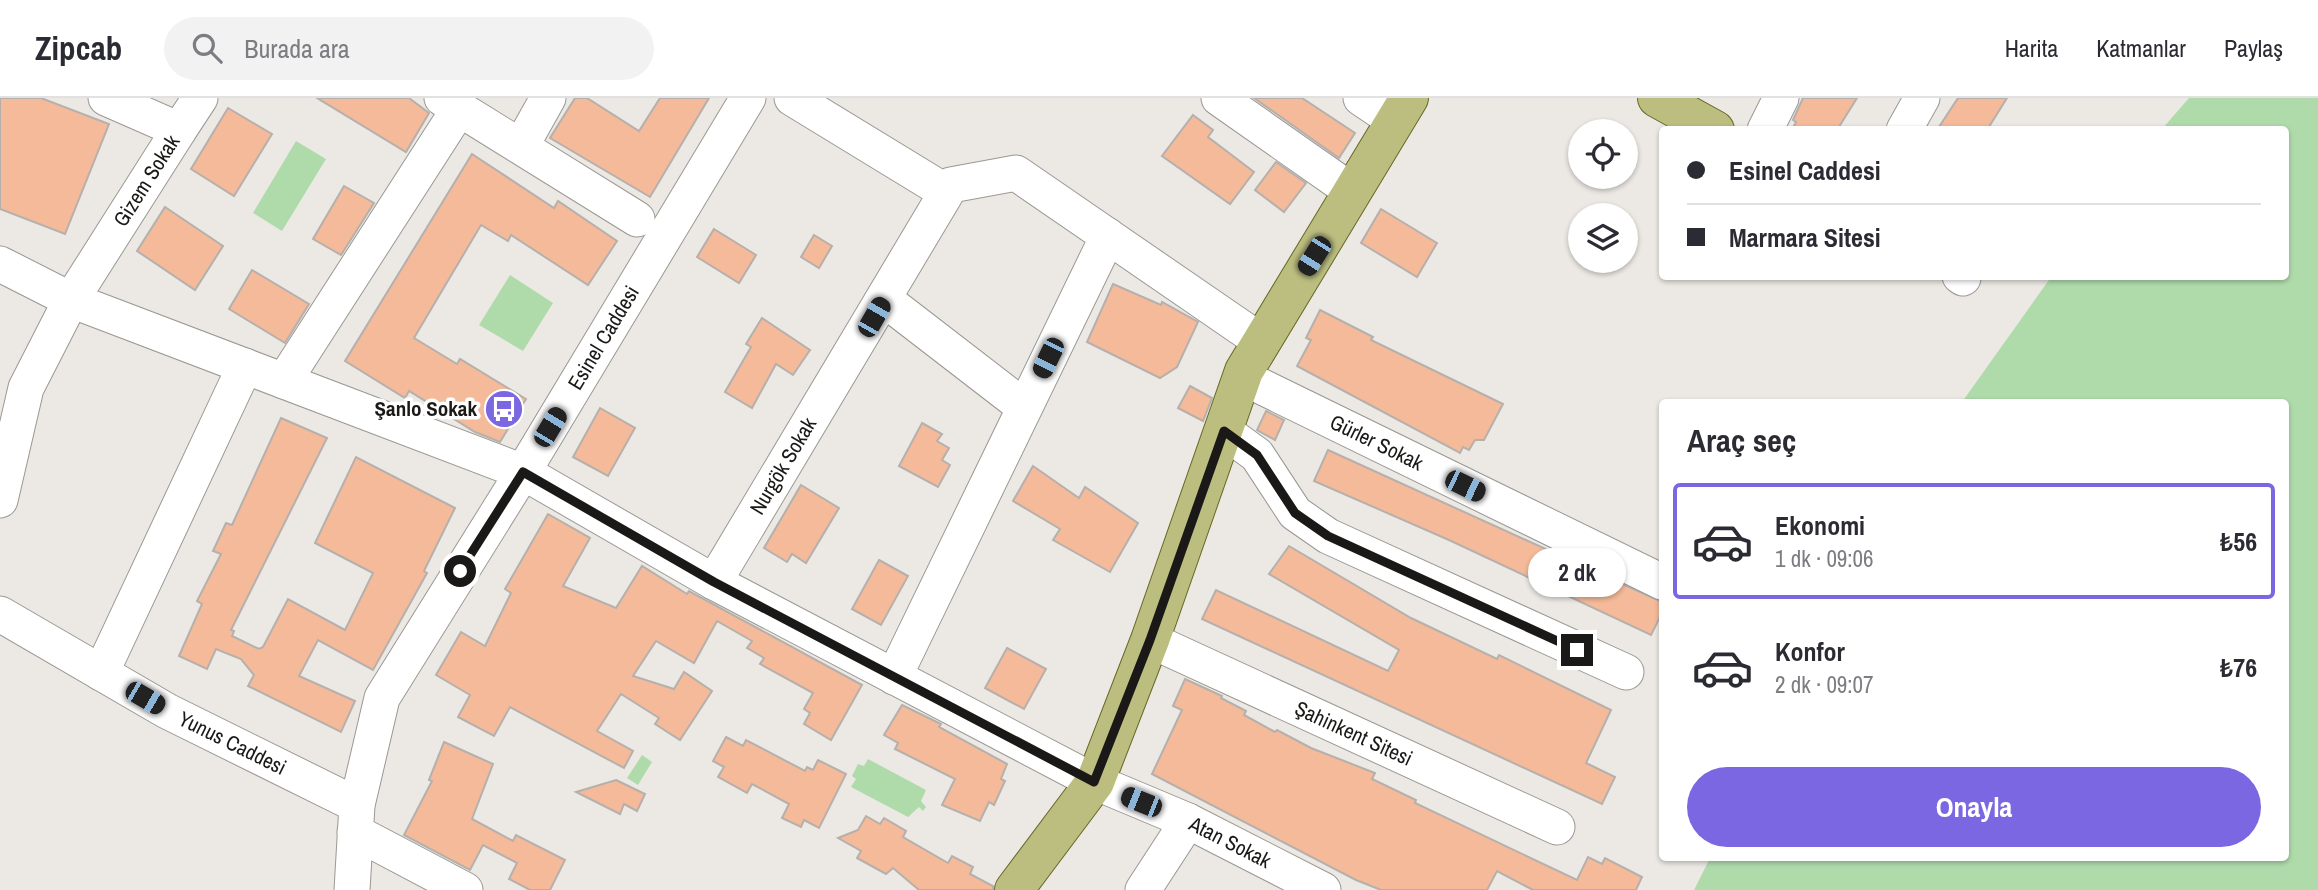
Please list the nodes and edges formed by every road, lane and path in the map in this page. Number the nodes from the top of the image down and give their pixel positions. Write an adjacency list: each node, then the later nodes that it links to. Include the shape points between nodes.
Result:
1 (106, 98): 16 (street, Gizem Sokak)
2 (200, 98): 16 (street)
3 (548, 98): 17 (street)
4 (748, 98): 30 (street, Esinel Caddesi)
5 (792, 98): 18 (street)
6 (1219, 98): 19 (street)
7 (1361, 98): 12 (street)
8 (1657, 98): 13 (main road)
9 (1781, 98): 14 (street)
10 (1922, 98): 15 (street)
11 (450, 103): 20 (street); 27 (street)
12 (1402, 110): 19 (main road)
13 (1708, 126)
14 (1767, 126)
15 (1906, 126)
16 (179, 130): 24 (street, Gizem Sokak)
17 (528, 132)
18 (946, 192): 21 (street, Gürler Sokak, via 951,185 1016,173); 23 (street, Nurgök Sokak)
19 (1353, 192): 25 (main road)
20 (637, 219)
21 (1108, 236): 25 (street, Gürler Sokak); 28 (street)
22 (0, 264): 24 (street, Atan Sokak)
23 (884, 299): 28 (street); 33 (street, Nurgök Sokak)
24 (71, 300): 26 (street, Atan Sokak); 31 (street, Gizem Sokak, via 26,388)
25 (1249, 363): 29 (main road); 32 (street, Gürler Sokak)
26 (245, 366): 27 (street, Atan Sokak); 37 (street)
27 (284, 381): 30 (street, Atan Sokak)
28 (1024, 407): 38 (street)
29 (1224, 431): 35 (main road); 36 (street, via 1257,455 1295,513 1328,536)
30 (523, 472): 33 (street, Atan Sokak); 40 (street, Esinel Caddesi, via 382,698)
31 (0, 500)
32 (1659, 580)
33 (714, 582): 38 (street, Atan Sokak)
34 (0, 614): 37 (street, Yunus Caddesi)
35 (1150, 640): 39 (main road); 42 (street, Şahinkent Sitesi)
36 (1626, 672)
37 (101, 673): 40 (street, Yunus Caddesi)
38 (894, 677): 39 (street, Atan Sokak)
39 (1094, 782): 41 (street, Atan Sokak); 45 (main road)
40 (356, 818): 43 (street, Esinel Caddesi); 44 (street, Yunus Caddesi)
41 (1188, 821): 46 (street); 47 (street, Atan Sokak)
42 (1557, 827)
43 (352, 890)
44 (466, 890)
45 (1016, 890)
46 (1143, 890)
47 (1323, 890)

